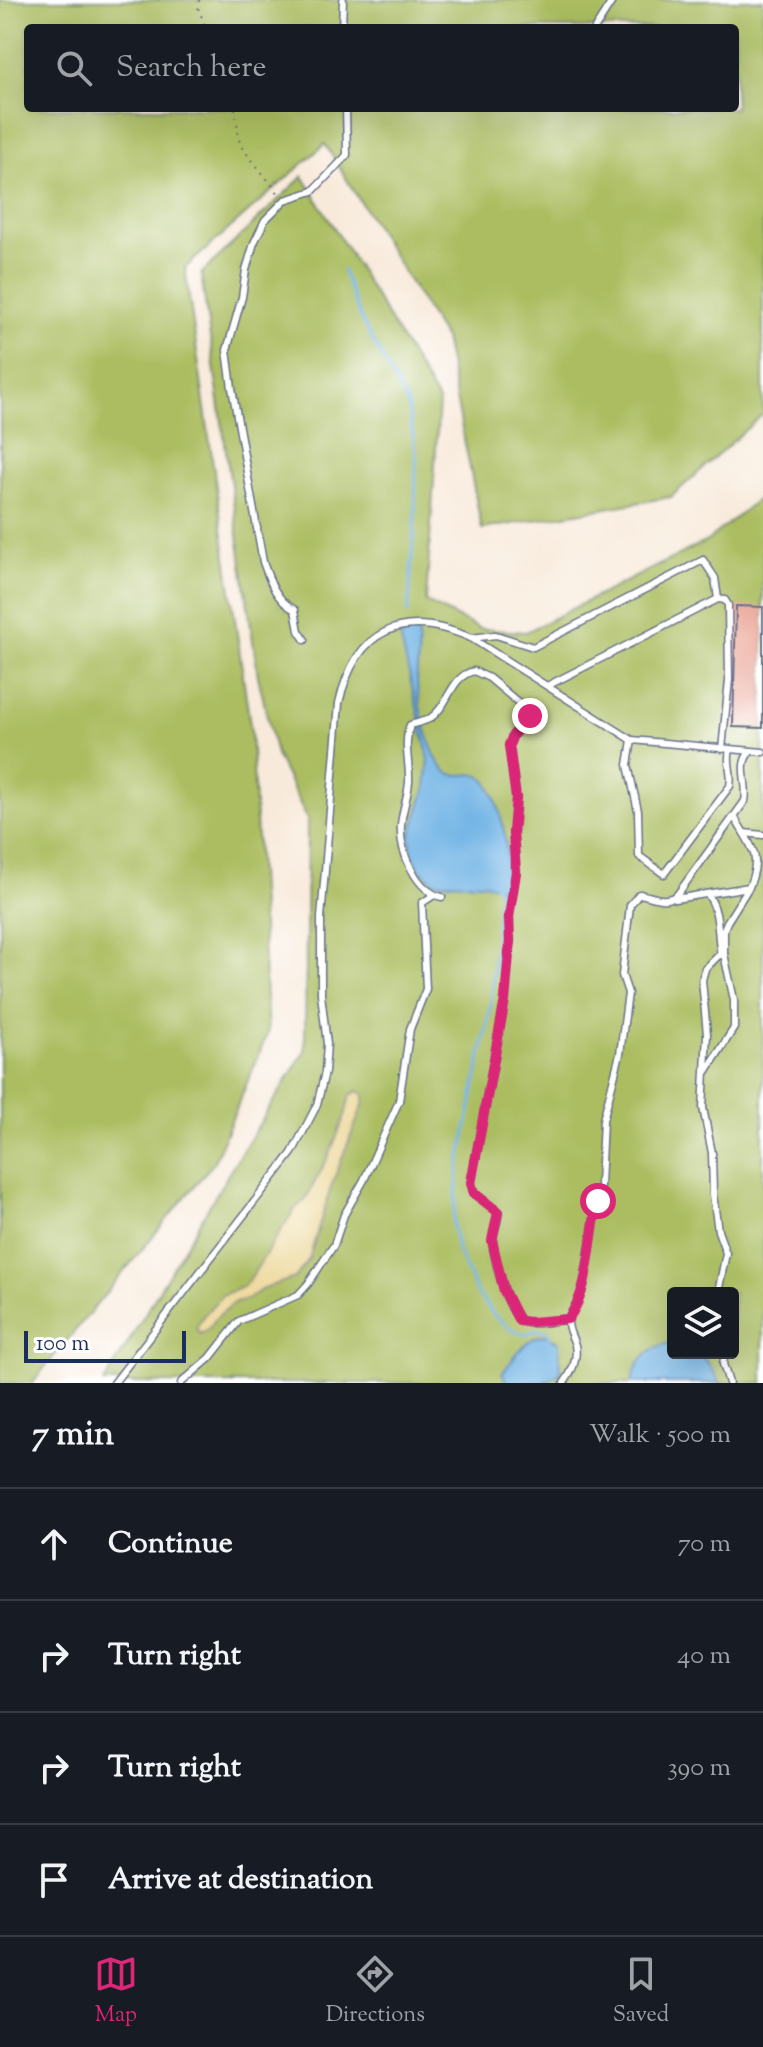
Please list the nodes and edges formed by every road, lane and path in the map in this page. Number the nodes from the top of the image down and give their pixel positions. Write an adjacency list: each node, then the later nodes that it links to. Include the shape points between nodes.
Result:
1 (199, 0): 4 (path)
2 (343, 0): 5 (lane)
3 (613, 0): 6 (lane)
4 (204, 24)
5 (342, 24)
6 (598, 24)
7 (236, 112): 9 (path, via 240,145)
8 (346, 112): 9 (lane, via 347,155 313,191)
9 (285, 200): 12 (lane, via 265,220 254,243 227,350 263,562 273,590 295,610)
10 (718, 599): 11 (lane, via 715,578 703,560 533,647 496,635); 13 (lane); 15 (lane, via 728,605 729,680)
11 (471, 638): 13 (lane); 32 (lane, via 425,623 398,626 366,646 345,678 321,918 327,1044 317,1105 292,1153)
12 (305, 640)
13 (549, 685): 14 (lane)
14 (632, 740): 15 (lane); 16 (lane, via 628,765 638,811 639,856 664,874 730,786)
15 (722, 749): 16 (lane)
16 (730, 750): 17 (lane)
17 (750, 752): 18 (lane); 19 (lane, via 742,766 745,801)
18 (763, 752)
19 (735, 818): 20 (lane); 25 (lane)
20 (744, 833): 21 (lane); 23 (lane, via 759,862)
21 (763, 835)
22 (418, 881): 26 (lane); 26 (lane, via 434,895); 30 (lane, via 401,830 409,786 408,729 426,721 462,676 474,671 531,713 509,745 516,798 516,872 505,1000 471,1183 474,1193 498,1212 492,1241 504,1291 519,1321)
23 (749, 887): 24 (lane); 27 (lane, via 727,922)
24 (708, 895): 25 (lane); 27 (lane, via 714,903)
25 (672, 899): 30 (lane, via 639,894 630,905 622,975 628,993 603,1120 598,1201 584,1283)
26 (422, 903): 33 (lane, via 426,989 410,1029 399,1101 334,1245 298,1295 239,1321 210,1358)
27 (722, 955): 28 (lane, via 703,973); 28 (lane, via 734,1000 734,1028)
28 (706, 1072): 29 (lane, via 703,1108 718,1231 726,1253)
29 (719, 1287)
30 (568, 1319): 34 (lane, via 575,1351)
31 (723, 1359): 35 (lane)
32 (114, 1383)
33 (181, 1383)
34 (564, 1383)
35 (729, 1383)

